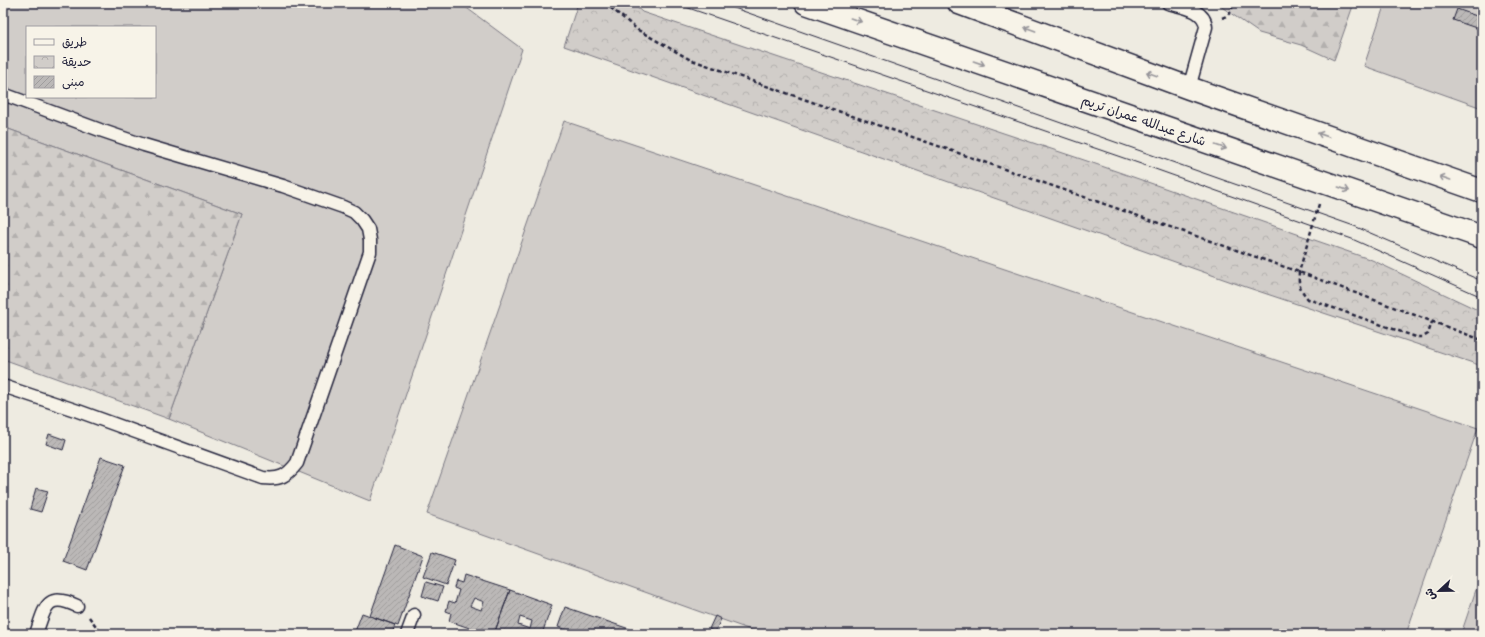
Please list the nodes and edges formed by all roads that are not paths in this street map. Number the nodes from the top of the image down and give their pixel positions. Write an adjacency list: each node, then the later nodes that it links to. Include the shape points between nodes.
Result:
1 (806, 3): 7 (street, شارع عبدالله عمران تريم, one-way to 7)
2 (958, 3): 4 (street, one-way to 2)
3 (1168, 3): 4 (lane, via 1198,13 1206,21)
4 (1189, 88): 6 (street, one-way to 4)
5 (3, 94): 8 (lane, via 144,145 283,186 343,207 354,212 362,220 368,229 370,240 370,252 297,463 283,477 263,478)
6 (1482, 191)
7 (1482, 237)
8 (3, 386)
9 (77, 606): 11 (lane, via 56,599 49,603)
10 (414, 615): 12 (lane)
11 (36, 634)
12 (407, 634)

